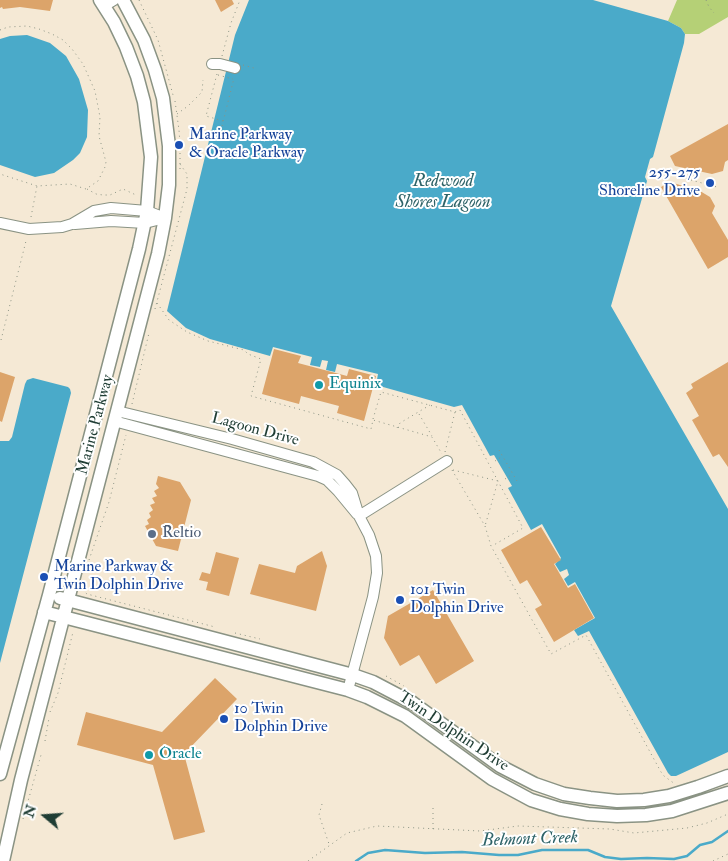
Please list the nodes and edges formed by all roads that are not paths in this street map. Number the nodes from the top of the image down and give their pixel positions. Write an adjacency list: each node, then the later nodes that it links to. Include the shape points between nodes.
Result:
1 (123, 0): 6 (main road, Marine Parkway, via 144,40 162,98 169,146)
2 (106, 2): 5 (main road, Marine Parkway, via 126,47 144,102 151,157)
3 (216, 68): 4 (street)
4 (235, 71)
5 (146, 217): 6 (street); 7 (street, via 111,208 94,211 62,228 35,229); 11 (main road, Marine Parkway)
6 (165, 218): 8 (main road, Marine Parkway)
7 (0, 222)
8 (116, 416): 10 (street, Lagoon Drive, via 318,476 327,480); 12 (main road, Marine Parkway)
9 (450, 466): 10 (street)
10 (359, 516): 15 (street, Lagoon Drive, via 376,556 377,573)
11 (49, 595): 12 (main road, Twin Dolphin Drive); 13 (main road, Marine Parkway)
12 (68, 600): 14 (main road, Marine Parkway); 15 (main road, Twin Dolphin Drive)
13 (44, 612): 14 (main road, Twin Dolphin Drive); 17 (main road, Marine Parkway)
14 (63, 617): 16 (main road, Twin Dolphin Drive); 20 (main road, Marine Parkway)
15 (353, 675): 16 (street, Lagoon Drive); 18 (main road, Twin Dolphin Drive, via 413,703 515,775 564,794 618,801 644,800 676,794)
16 (348, 690): 19 (main road, Twin Dolphin Drive, via 405,716 508,789 560,809 598,815 646,815 672,811)
17 (0, 774)
18 (728, 776)
19 (728, 793)
20 (3, 861)

